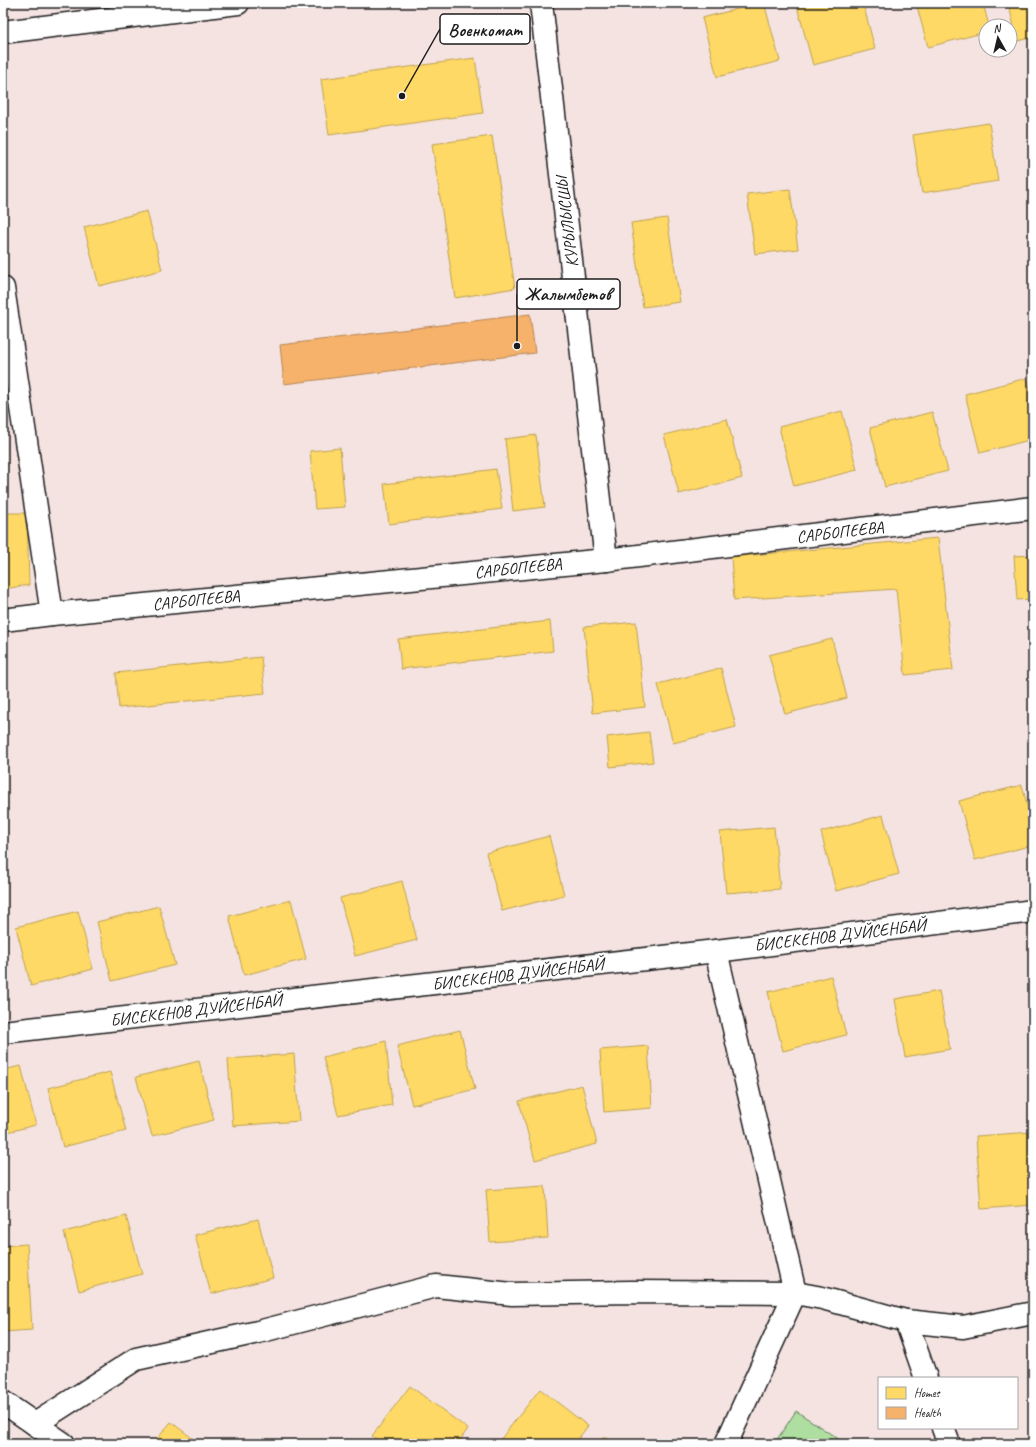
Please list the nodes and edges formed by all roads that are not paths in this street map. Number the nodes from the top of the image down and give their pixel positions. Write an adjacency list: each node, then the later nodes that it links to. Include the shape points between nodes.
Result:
1 (238, 3): 3 (street)
2 (542, 3): 6 (street, КУРЫЛЫСШЫ)
3 (3, 32)
4 (3, 288): 7 (street)
5 (1033, 508): 6 (street, САРБОПЕЕВА)
6 (606, 560): 7 (street, САРБОПЕЕВА)
7 (52, 614): 8 (street, САРБОПЕЕВА)
8 (3, 620)
9 (1033, 911): 10 (street, БИСЕКЕНОВ ДУЙСЕНБАЙ)
10 (716, 951): 11 (street, БИСЕКЕНОВ ДУЙСЕНБАЙ); 12 (street)
11 (3, 1032)
12 (795, 1293): 14 (street); 17 (street, via 512,1294 436,1286 258,1332 136,1359); 20 (street)
13 (1033, 1313): 14 (street, via 963,1327)
14 (906, 1321): 15 (street)
15 (926, 1377)
16 (3, 1402): 17 (street)
17 (35, 1424): 19 (street)
18 (943, 1429): 21 (street)
19 (64, 1444)
20 (726, 1444)
21 (949, 1444)

